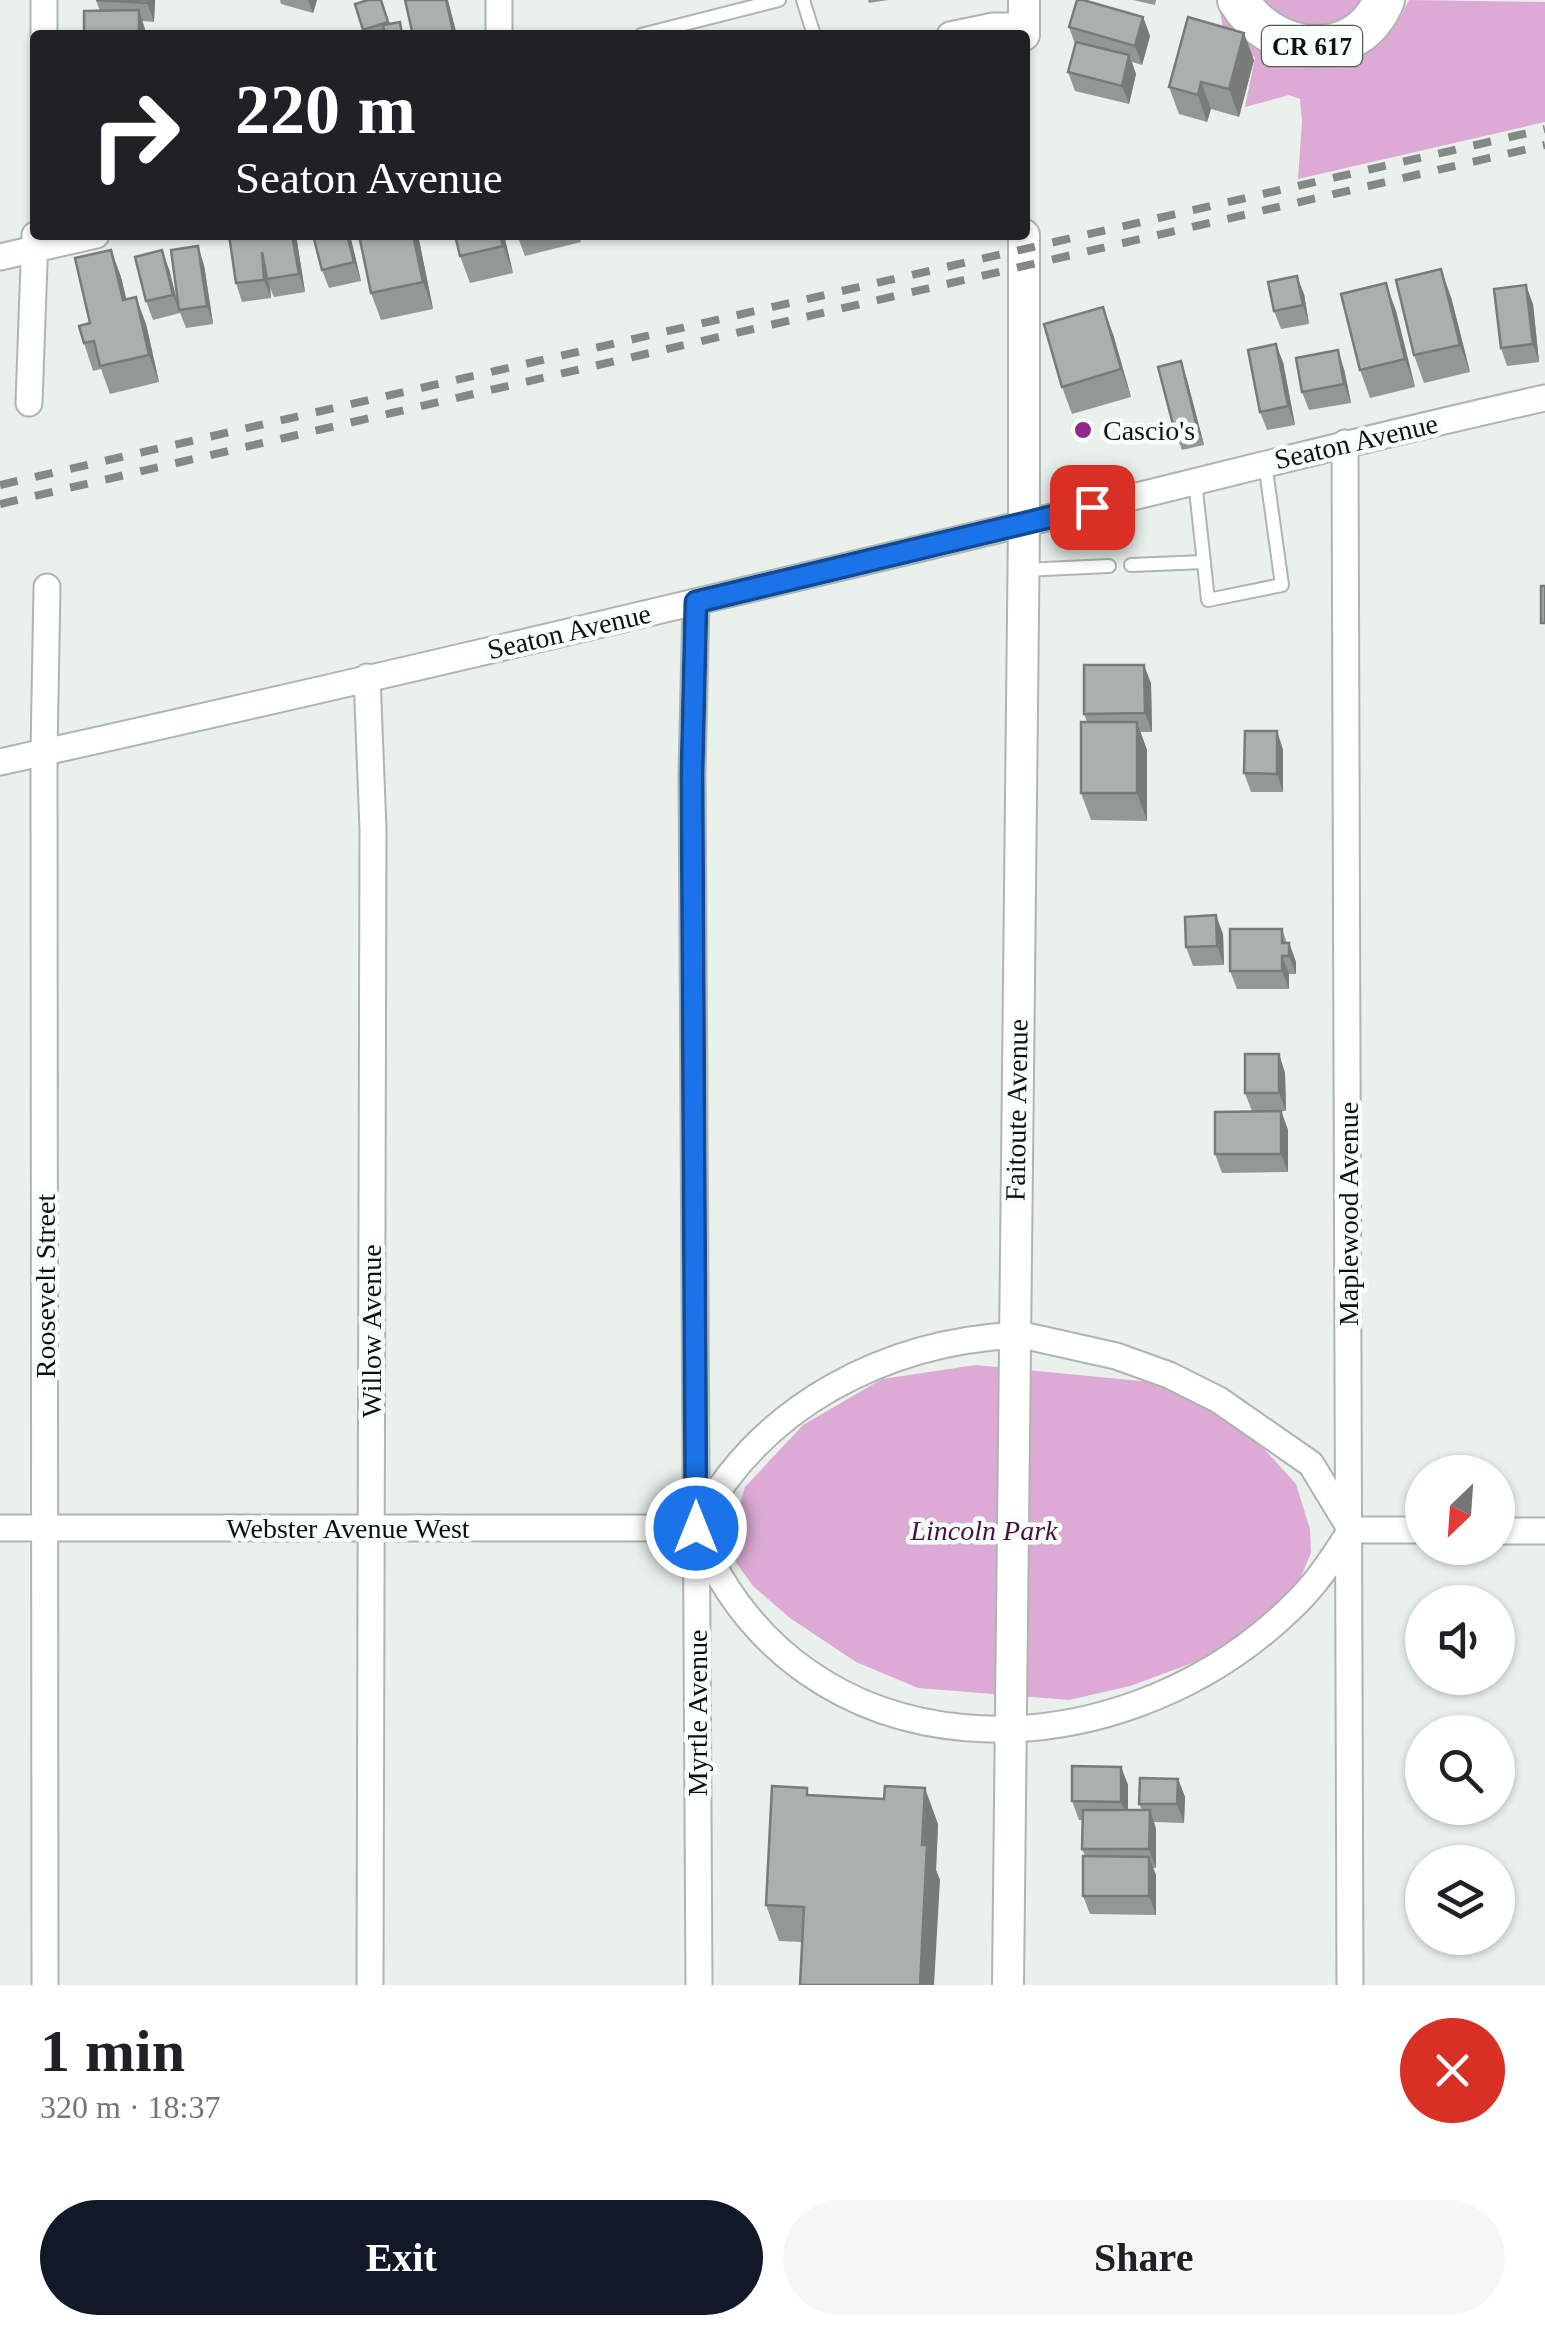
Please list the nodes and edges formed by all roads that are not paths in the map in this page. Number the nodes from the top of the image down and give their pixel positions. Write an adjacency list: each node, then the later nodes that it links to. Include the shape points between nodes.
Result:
1 (44, 0): 8 (street)
2 (498, 0): 9 (street)
3 (779, 0): 10 (lane)
4 (803, 0): 11 (lane)
5 (1238, 0): 6 (main road, CR 617, via 1264,31 1318,46 1363,30)
6 (1384, 0)
7 (1024, 20): 12 (street)
8 (44, 30)
9 (499, 30)
10 (661, 30)
11 (812, 30)
12 (973, 30)
13 (1024, 240): 21 (street, Faitoute Avenue)
14 (35, 242): 15 (street); 17 (street)
15 (0, 258)
16 (1545, 398): 18 (street, Seaton Avenue)
17 (28, 403)
18 (1345, 442): 19 (street, Seaton Avenue); 36 (street, Maplewood Avenue)
19 (1266, 463): 20 (street, Seaton Avenue); 22 (lane, via 1282,585 1208,600)
20 (1195, 481): 21 (street, Seaton Avenue); 22 (lane)
21 (1024, 524): 25 (street, Faitoute Avenue); 27 (street, Seaton Avenue)
22 (1204, 562): 23 (lane)
23 (1131, 565)
24 (1108, 566): 25 (lane)
25 (1023, 570): 31 (street, Faitoute Avenue)
26 (47, 587): 29 (street, Roosevelt Street)
27 (696, 602): 28 (street, Seaton Avenue); 35 (street, Myrtle Avenue)
28 (367, 678): 29 (street, Seaton Avenue); 34 (street, Willow Avenue, via 373,829)
29 (44, 752): 30 (street, Seaton Avenue); 33 (street, Roosevelt Street)
30 (0, 762)
31 (1014, 1336): 35 (street, via 905,1354 832,1386 739,1460); 36 (street, via 1116,1356 1219,1400 1310,1464); 40 (street, Faitoute Avenue)
32 (0, 1528): 33 (street, Webster Avenue West)
33 (46, 1528): 34 (street, Webster Avenue West); 41 (street, Roosevelt Street)
34 (371, 1528): 35 (street, Webster Avenue West); 42 (street, Willow Avenue)
35 (696, 1528): 40 (street, via 710,1564 746,1617 818,1681 906,1719); 43 (street, Myrtle Avenue)
36 (1350, 1530): 37 (street); 40 (street, via 1291,1608 1220,1663 1140,1702); 45 (street, Maplewood Avenue)
37 (1405, 1530)
38 (1515, 1530): 39 (street)
39 (1545, 1531)
40 (1010, 1728): 44 (street, Faitoute Avenue)
41 (45, 1985)
42 (370, 1985)
43 (698, 1985)
44 (1008, 1985)
45 (1350, 1985)

